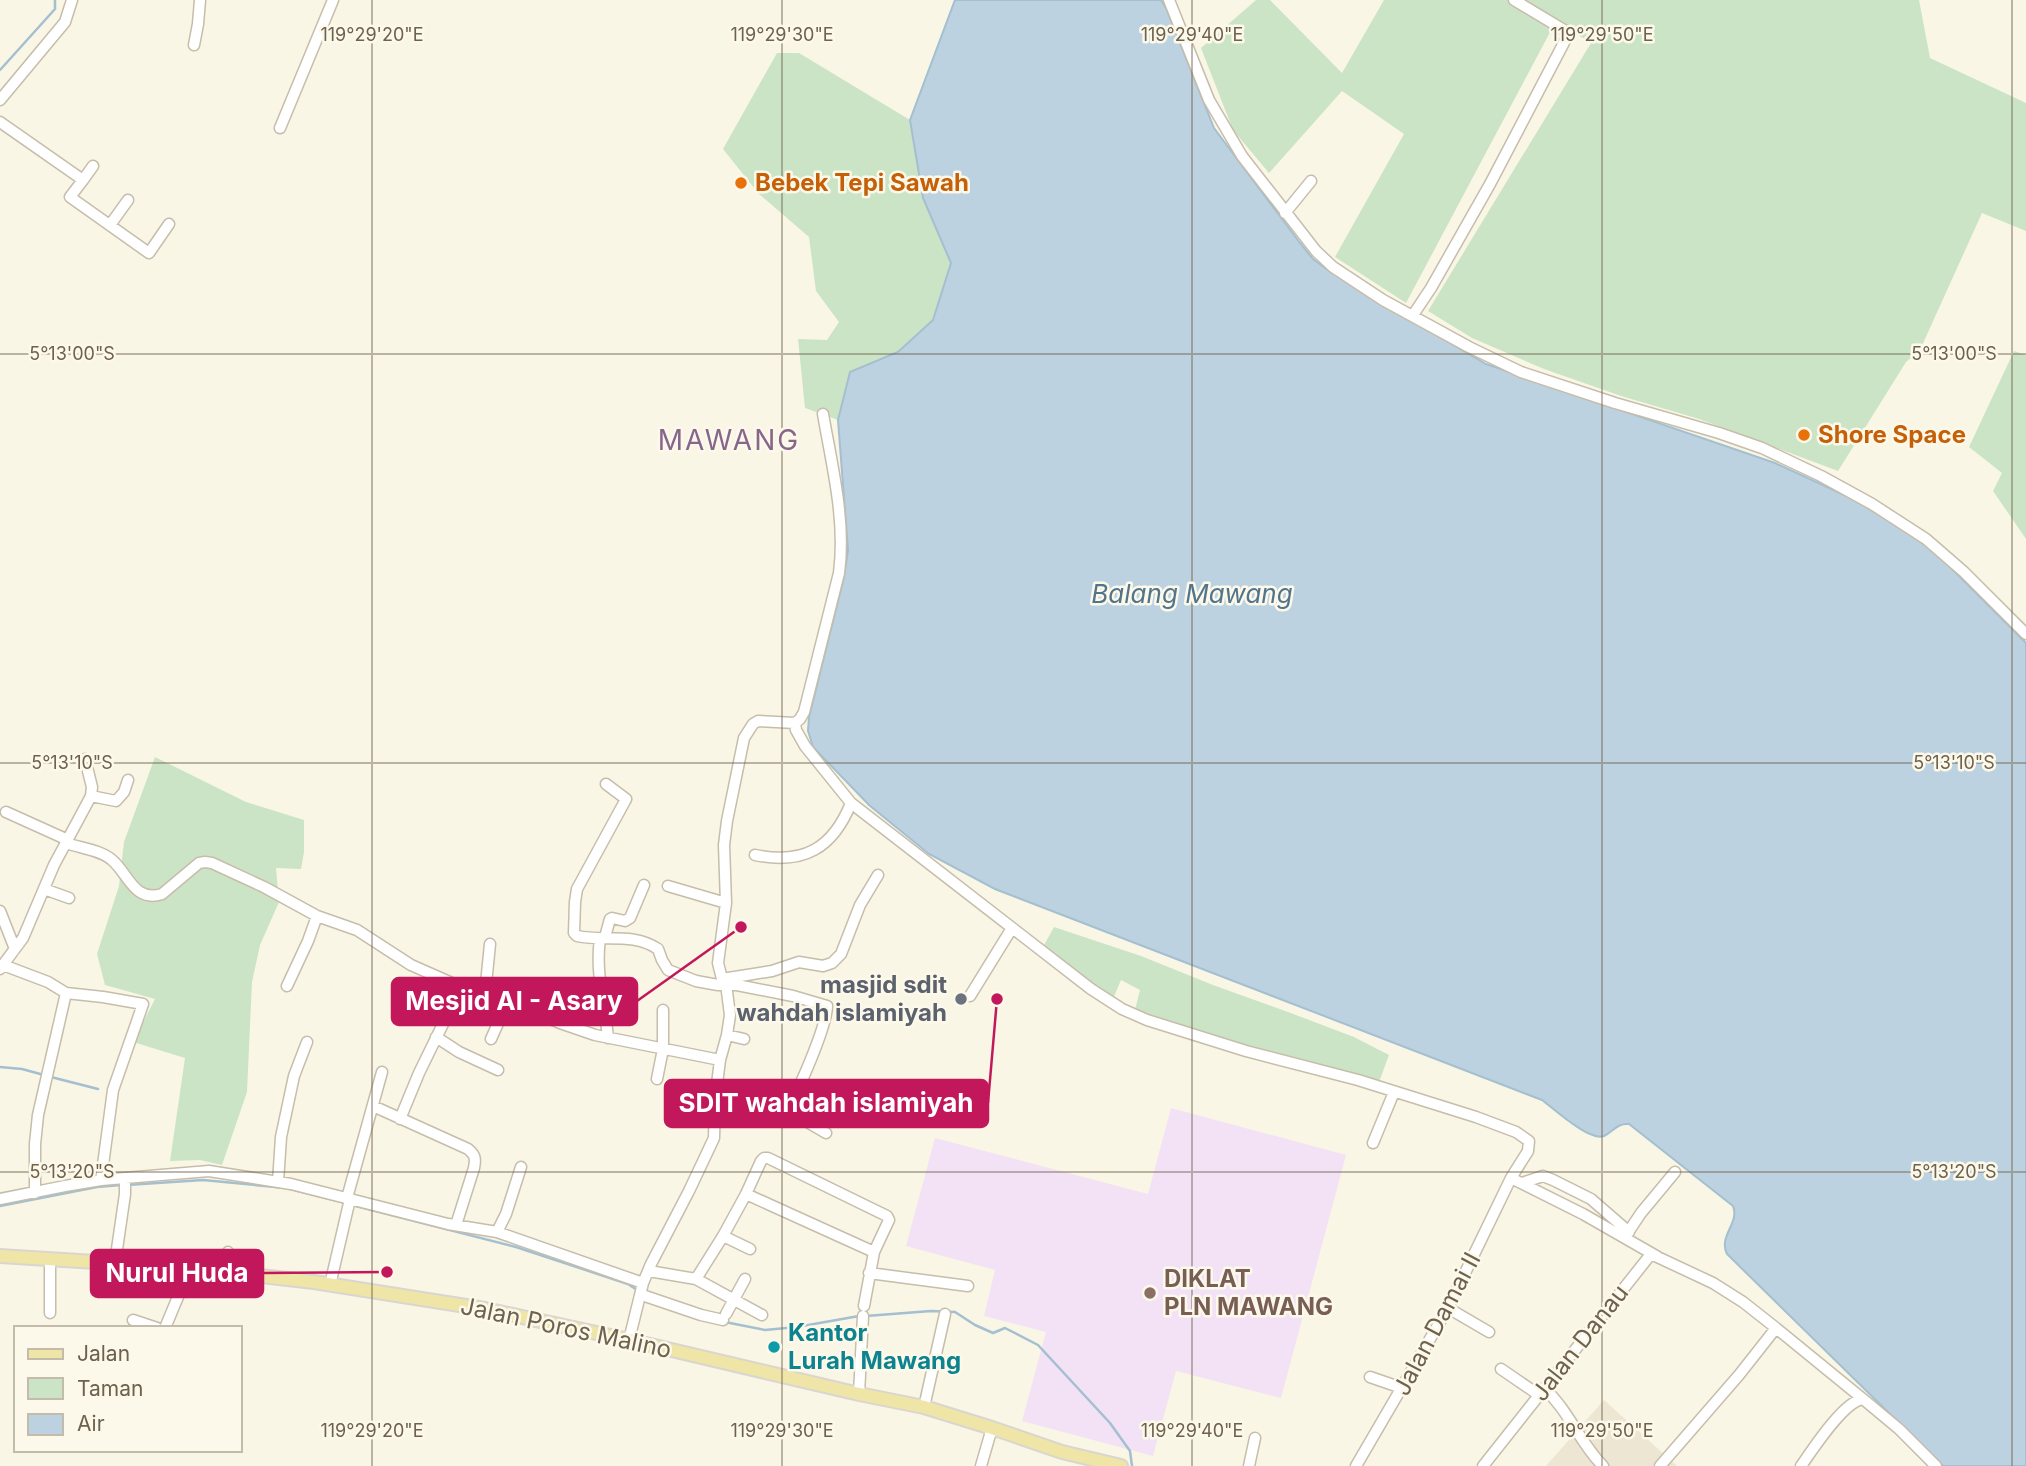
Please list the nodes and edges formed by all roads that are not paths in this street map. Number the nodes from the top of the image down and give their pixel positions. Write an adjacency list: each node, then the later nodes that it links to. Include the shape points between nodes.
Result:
1 (72, 0): 7 (street, via 65,22)
2 (200, 0): 6 (street)
3 (333, 0): 9 (street)
4 (1514, 0): 17 (street, via 1569,33 1490,184)
5 (1172, 1): 14 (street, via 1209,100 1242,156)
6 (194, 45)
7 (0, 100)
8 (0, 122): 11 (street)
9 (280, 128)
10 (93, 166): 11 (street)
11 (83, 180): 16 (street, via 71,197)
12 (1311, 181): 14 (street)
13 (128, 200): 16 (street)
14 (1285, 213): 17 (street, via 1333,267)
15 (169, 224): 16 (street, via 149,253)
16 (110, 225)
17 (1413, 315): 19 (street, via 1521,372 1719,433 1821,476 1926,539)
18 (823, 414): 20 (street, via 841,516 841,556 804,712)
19 (2026, 634)
20 (795, 723): 25 (street, via 805,746); 34 (street, via 758,721 744,738 727,821)
21 (85, 759): 24 (street)
22 (128, 780): 24 (street, via 117,801)
23 (606, 784): 38 (street, via 625,801 581,880 574,933)
24 (90, 796): 27 (street)
25 (851, 803): 28 (street, via 843,821 817,850 790,858); 37 (street)
26 (5, 812): 27 (street)
27 (67, 842): 32 (street); 36 (street, via 112,860 132,885 149,895 162,894 205,862)
28 (755, 855)
29 (878, 875): 42 (street, via 860,905 841,954 832,963 795,962)
30 (644, 885): 38 (street, via 630,918 610,919)
31 (668, 886): 34 (street)
32 (44, 889): 33 (street); 40 (street)
33 (69, 898)
34 (726, 903): 42 (street, via 718,954)
35 (0, 911): 40 (street)
36 (317, 916): 43 (street); 44 (street, via 357,930 411,965)
37 (1012, 928): 47 (street); 61 (street, via 1091,989 1147,1020)
38 (603, 938): 42 (street, via 626,938 654,946 668,970 706,984); 52 (street, via 598,950 599,973)
39 (490, 944): 46 (street)
40 (15, 949): 41 (street)
41 (1, 967): 45 (street, via 48,982)
42 (724, 981): 50 (street, via 730,1015); 64 (street, via 827,1006 798,1090)
43 (286, 986)
44 (461, 987): 46 (street); 51 (street)
45 (66, 993): 71 (street, via 143,1004 113,1090); 75 (street, via 38,1115)
46 (485, 994): 48 (street)
47 (970, 996)
48 (508, 1001): 52 (street); 53 (street)
49 (663, 1010): 56 (street)
50 (727, 1035): 54 (street); 57 (street)
51 (436, 1037): 58 (street); 65 (street)
52 (608, 1038): 56 (street)
53 (491, 1039)
54 (744, 1039)
55 (307, 1042): 72 (street, via 294,1076 281,1137)
56 (663, 1049): 57 (street); 60 (street)
57 (720, 1060): 62 (street)
58 (498, 1070)
59 (382, 1072): 63 (street)
60 (657, 1079)
61 (1394, 1092): 67 (street); 70 (street, Jalan Damai II, via 1525,1136 1530,1147)
62 (715, 1100): 64 (street); 91 (street, via 714,1138)
63 (373, 1106): 65 (street); 77 (street)
64 (785, 1110): 66 (street)
65 (400, 1119): 79 (street, via 474,1154)
66 (826, 1133)
67 (1373, 1143)
68 (521, 1167): 80 (street)
69 (1673, 1174): 81 (street)
70 (1511, 1178): 73 (street); 100 (street, Jalan Damai II)
71 (101, 1180): 74 (street); 75 (street)
72 (278, 1182): 74 (street, via 209,1171); 77 (street)
73 (1522, 1183): 81 (street); 81 (street, via 1544,1176 1553,1180 1591,1199)
74 (125, 1186): 89 (street)
75 (35, 1193): 78 (street)
76 (746, 1194): 82 (street); 85 (street); 85 (street, via 762,1160 775,1161 887,1216 888,1225)
77 (349, 1198): 79 (street); 96 (street)
78 (0, 1199)
79 (456, 1225): 80 (street)
80 (497, 1232): 98 (street)
81 (1627, 1234): 86 (street)
82 (723, 1236): 83 (street); 94 (street)
83 (750, 1250)
84 (228, 1252): 92 (street)
85 (874, 1252): 93 (street)
86 (1655, 1255): 107 (street, via 1713,1283); 113 (street, Jalan Danau)
87 (0, 1256): 88 (main road, Jalan Poros Malino)
88 (50, 1259): 89 (main road, Jalan Poros Malino); 101 (street)
89 (116, 1263): 90 (main road, Jalan Poros Malino)
90 (190, 1268): 92 (main road, Jalan Poros Malino); 106 (street)
91 (649, 1271): 94 (street); 98 (street)
92 (226, 1272): 96 (main road, Jalan Poros Malino)
93 (869, 1273): 97 (street); 114 (street)
94 (696, 1279): 99 (street)
95 (745, 1279): 99 (street)
96 (330, 1285): 109 (main road, Jalan Poros Malino, via 485,1309)
97 (968, 1286)
98 (642, 1290): 99 (street, via 701,1315 724,1317); 109 (street)
99 (733, 1300): 103 (street)
100 (1448, 1308): 108 (street); 112 (street, Jalan Damai II)
101 (50, 1313)
102 (945, 1314): 116 (street)
103 (762, 1315)
104 (133, 1320): 105 (street)
105 (151, 1326)
106 (166, 1326)
107 (1776, 1328): 115 (street); 125 (street)
108 (1489, 1332)
109 (629, 1340): 114 (main road, Jalan Poros Malino)
110 (1501, 1369): 113 (street)
111 (1370, 1377): 112 (street)
112 (1402, 1388): 122 (street, Jalan Damai II)
113 (1542, 1392): 123 (street, Jalan Danau); 124 (street, via 1562,1409)
114 (859, 1394): 116 (main road, Jalan Poros Malino)
115 (1863, 1399): 126 (street, via 1849,1406); 127 (street)
116 (924, 1407): 117 (main road, Jalan Poros Malino)
117 (992, 1428): 119 (street); 120 (main road, Jalan Poros Malino)
118 (1255, 1438): 121 (street)
119 (982, 1464)
120 (1120, 1466)
121 (1249, 1466)
122 (1356, 1466)
123 (1483, 1466)
124 (1603, 1466)
125 (1660, 1466)
126 (1801, 1466)
127 (1936, 1466)

